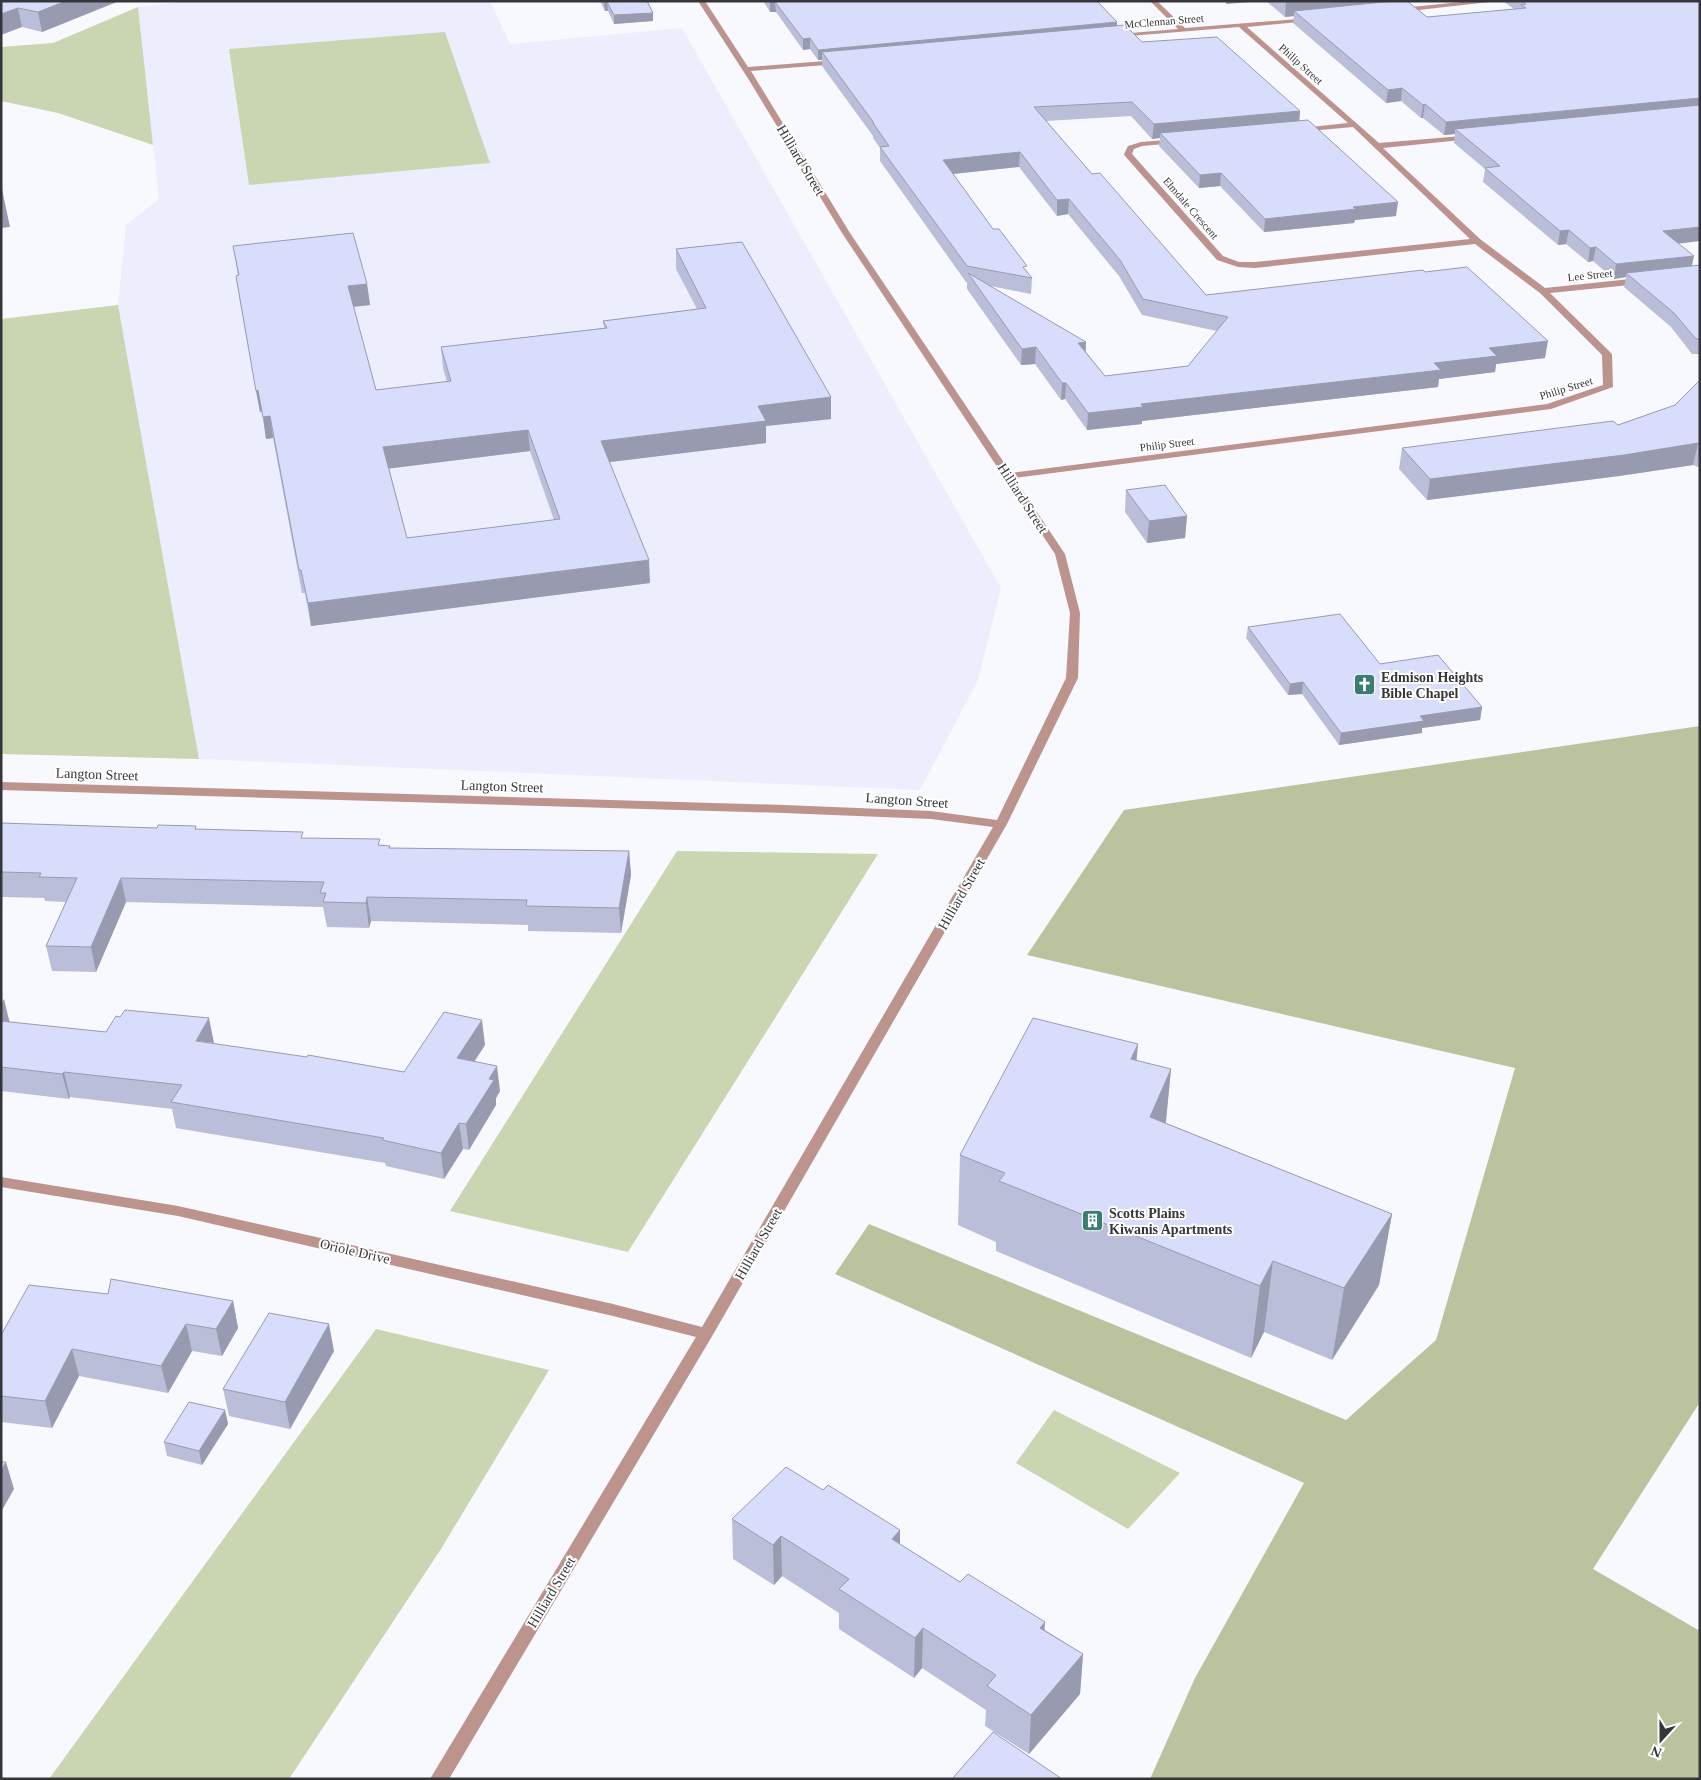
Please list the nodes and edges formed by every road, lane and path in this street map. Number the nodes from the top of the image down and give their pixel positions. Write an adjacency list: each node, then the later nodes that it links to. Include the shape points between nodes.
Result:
1 (701, 1): 11 (street, Hilliard Street)
2 (1153, 1): 8 (street)
3 (1495, 1): 4 (street)
4 (1445, 3): 5 (street)
5 (1394, 11)
6 (1317, 18): 7 (street, McClennan Street)
7 (1241, 25): 8 (street, McClennan Street); 12 (street, Philip Street)
8 (1183, 30): 9 (street, McClennan Street)
9 (1114, 37)
10 (845, 61): 11 (street)
11 (745, 69): 20 (street, Hilliard Street, via 846,233)
12 (1355, 125): 13 (street); 16 (street, Philip Street)
13 (1287, 131)
14 (1476, 136): 16 (street)
15 (1190, 140): 17 (street, Elmdale Crescent, via 1141,144 1131,148 1128,154 1220,258 1255,266)
16 (1377, 146): 17 (street, Philip Street)
17 (1477, 241): 19 (street, Philip Street)
18 (1651, 279): 19 (street, Lee Street)
19 (1543, 292): 20 (street, Philip Street, via 1607,354 1608,387 1548,407)
20 (1009, 476): 22 (street, Hilliard Street, via 1060,554 1075,613 1072,678)
21 (1, 786): 22 (street, Langton Street, via 931,814)
22 (1001, 824): 24 (street, Hilliard Street)
23 (1, 1182): 24 (street, Oriole Drive, via 178,1210)
24 (706, 1334): 25 (street, Hilliard Street)
25 (439, 1779)

